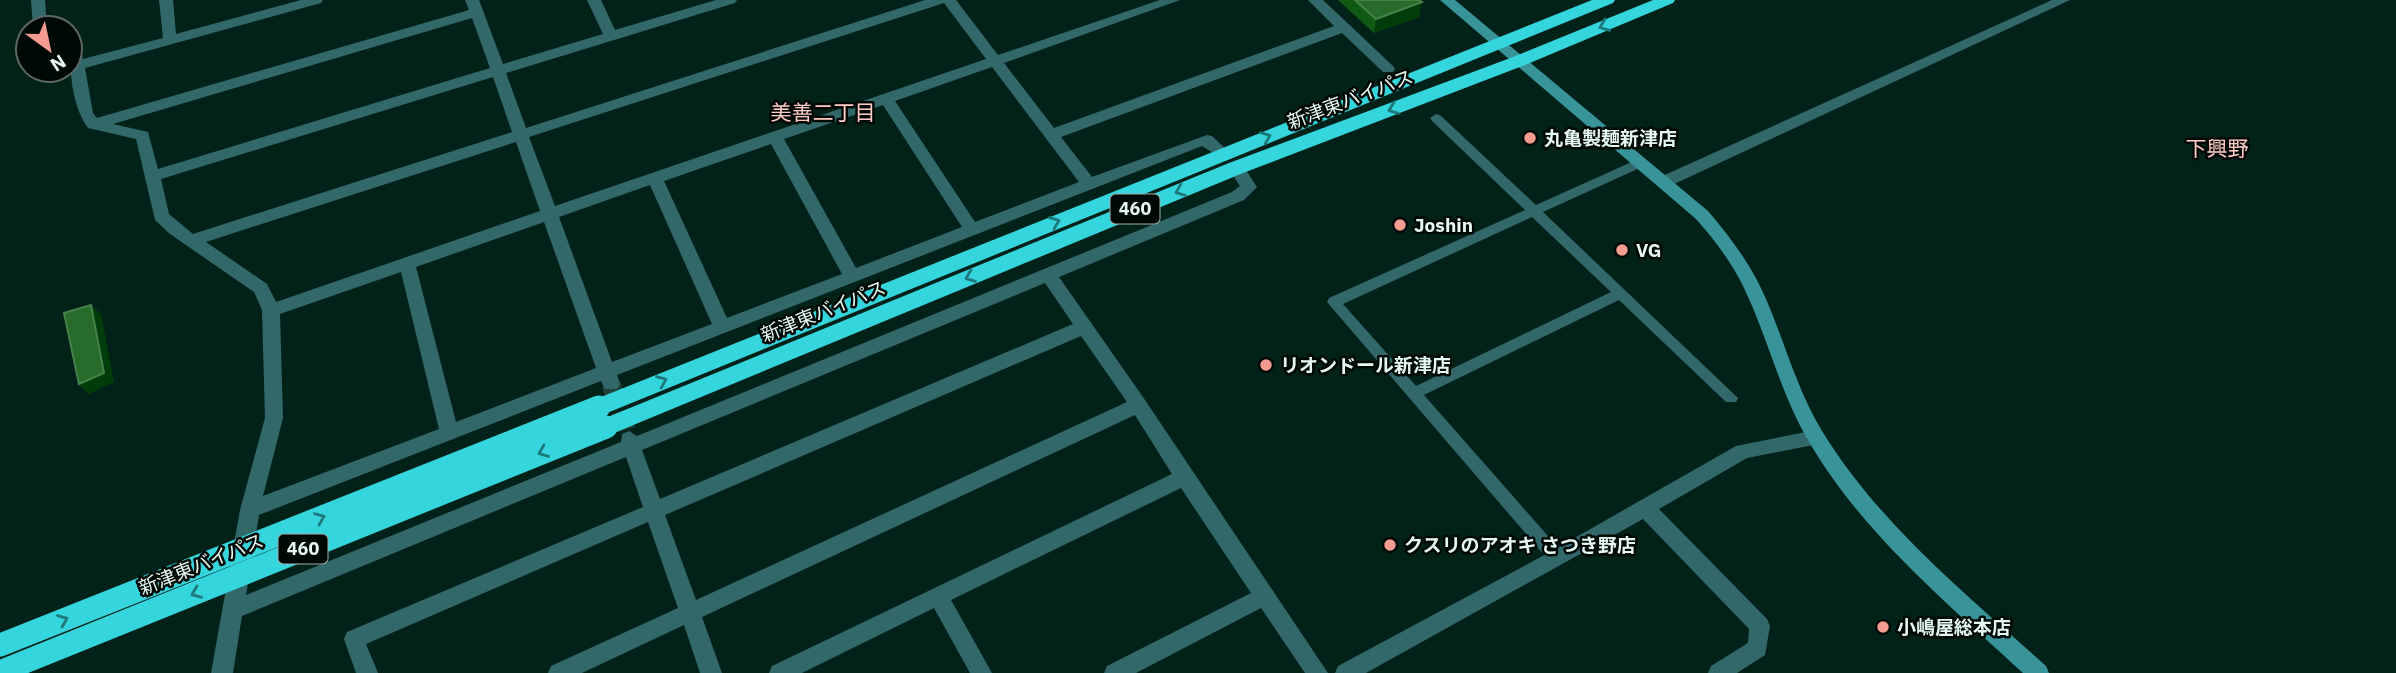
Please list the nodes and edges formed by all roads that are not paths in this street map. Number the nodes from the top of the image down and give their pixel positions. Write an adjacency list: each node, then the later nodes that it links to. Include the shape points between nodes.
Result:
1 (166, 0): 16 (street)
2 (316, 0): 16 (street)
3 (594, 0): 15 (street)
4 (730, 0): 15 (street)
5 (939, 0): 27 (street)
6 (949, 0): 18 (street)
7 (1173, 0): 18 (street)
8 (1315, 0): 14 (street)
9 (1447, 0): 17 (street)
10 (1607, 0): 17 (highway, 新津東バイパス / 460)
11 (1667, 0): 19 (highway, 新津東バイパス / 460, one-way to 19)
12 (2063, 0): 34 (street)
13 (475, 6): 22 (street); 26 (street)
14 (1344, 27): 21 (street); 28 (street)
15 (611, 36): 22 (street)
16 (170, 40): 20 (street)
17 (1498, 44): 19 (street); 30 (highway, 新津東バイパス / 460, one-way to 17)
18 (995, 61): 24 (street); 28 (street)
19 (1519, 61): 30 (highway, 新津東バイパス / 460, one-way to 30); 31 (street)
20 (84, 64)
21 (1388, 69)
22 (496, 71): 27 (street); 32 (street)
23 (82, 84): 26 (street, via 86,114)
24 (886, 99): 29 (street); 38 (street)
25 (1436, 118): 36 (lane)
26 (93, 124): 32 (street, via 143,136)
27 (519, 135): 37 (street); 39 (street)
28 (1051, 135): 35 (street)
29 (775, 137): 33 (street); 42 (street)
30 (1229, 161): 35 (street, via 1207,140); 41 (street, via 1250,187 1238,196); 51 (highway, 新津東バイパス / 460)
31 (1640, 163): 34 (street); 36 (lane)
32 (152, 176): 39 (street, via 161,216)
33 (655, 178): 37 (street); 45 (street)
34 (1664, 182): 53 (street, via 1711,224 1744,271 1798,406)
35 (1088, 185): 38 (street)
36 (1533, 212): 43 (lane); 48 (lane, via 1334,302)
37 (548, 215): 40 (street); 47 (street)
38 (971, 230): 42 (street)
39 (193, 240): 44 (street, via 261,288)
40 (407, 264): 44 (street); 52 (street)
41 (1047, 273): 46 (street); 54 (street)
42 (852, 277): 45 (street)
43 (1620, 294): 48 (lane); 49 (lane)
44 (271, 310): 57 (street, via 274,418)
45 (722, 327): 47 (street)
46 (1084, 327): 50 (street); 58 (street)
47 (608, 378): 52 (street)
48 (1414, 393): 59 (lane)
49 (1731, 398)
50 (1139, 405): 55 (street); 63 (street)
51 (603, 417): 64 (highway, 新津東バイパス / 460, one-way to 51, bridge); 65 (highway, 新津東バイパス / 460, one-way to 65, bridge)
52 (449, 433): 57 (street)
53 (1816, 438): 56 (street, via 1743,451); 76 (street, via 1863,504)
54 (631, 443): 58 (street); 62 (street)
55 (1184, 477): 60 (street); 61 (street)
56 (1645, 508): 59 (street); 75 (street, via 1760,626 1758,648)
57 (250, 510): 62 (street)
58 (653, 511): 63 (street); 67 (street, via 354,639)
59 (1557, 558): 74 (street)
60 (1264, 596): 72 (street); 73 (street)
61 (939, 598): 70 (street); 71 (street)
62 (233, 610): 66 (street)
63 (690, 613): 68 (street); 69 (street)
64 (0, 645)
65 (0, 672)
66 (222, 673)
67 (366, 673)
68 (559, 673)
69 (711, 673)
70 (780, 673)
71 (981, 673)
72 (1115, 673)
73 (1317, 673)
74 (1346, 673)
75 (1719, 673)
76 (2038, 673)

